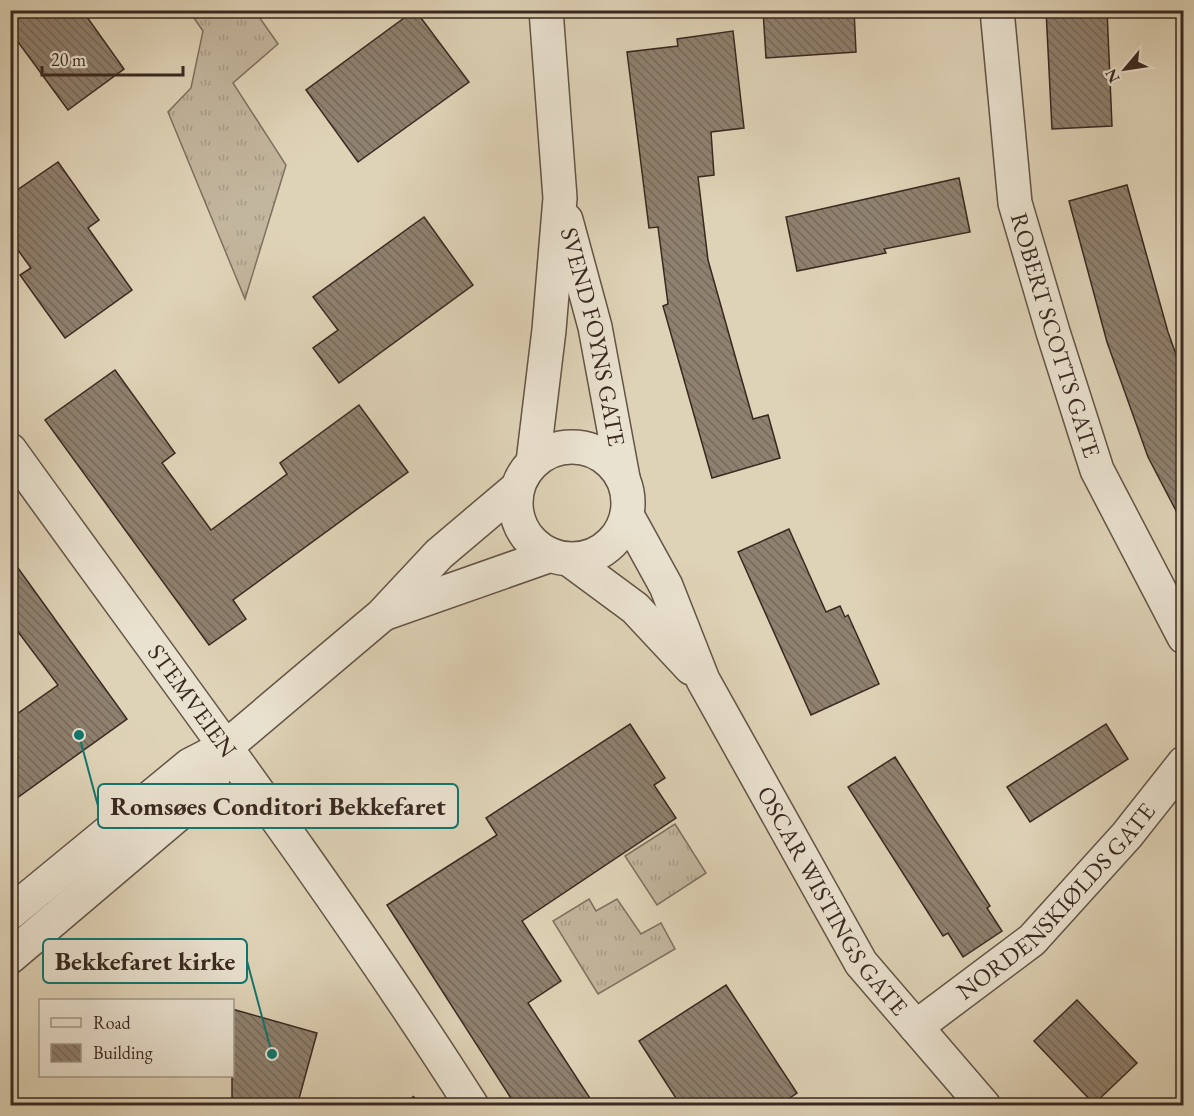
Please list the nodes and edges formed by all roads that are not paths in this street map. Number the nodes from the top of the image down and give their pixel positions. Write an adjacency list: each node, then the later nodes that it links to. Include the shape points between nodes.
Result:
1 (546, 10): 3 (street, SVEND FOYNS GATE)
2 (998, 10): 10 (street, ROBERT SCOTTS GATE, via 1015,203 1053,332 1097,470)
3 (560, 198): 5 (street, SVEND FOYNS GATE, via 549,330); 6 (street, SVEND FOYNS GATE, via 595,327)
4 (10, 450): 12 (street, STEMVEIEN)
5 (525, 475): 6 (street, via 548,452 582,447 599,453); 8 (street, via 516,505 518,521 537,548); 9 (street, via 439,554)
6 (623, 478): 7 (street, via 629,497)
7 (628, 517): 8 (street, via 620,535 607,548 590,557); 11 (street, OSCAR WISTINGS GATE, via 666,586)
8 (561, 558): 9 (street); 11 (street, OSCAR WISTINGS GATE, via 635,608)
9 (382, 615): 12 (street)
10 (1184, 637)
11 (703, 680): 16 (street, OSCAR WISTINGS GATE, via 861,963)
12 (227, 746): 14 (street, via 190,765); 15 (street, via 208,789); 17 (street, STEMVEIEN)
13 (1184, 763): 16 (street, NORDENSKIØLDS GATE, via 1032,940)
14 (10, 913)
15 (10, 957)
16 (916, 1027): 18 (street, OSCAR WISTINGS GATE)
17 (472, 1106)
18 (984, 1106)

